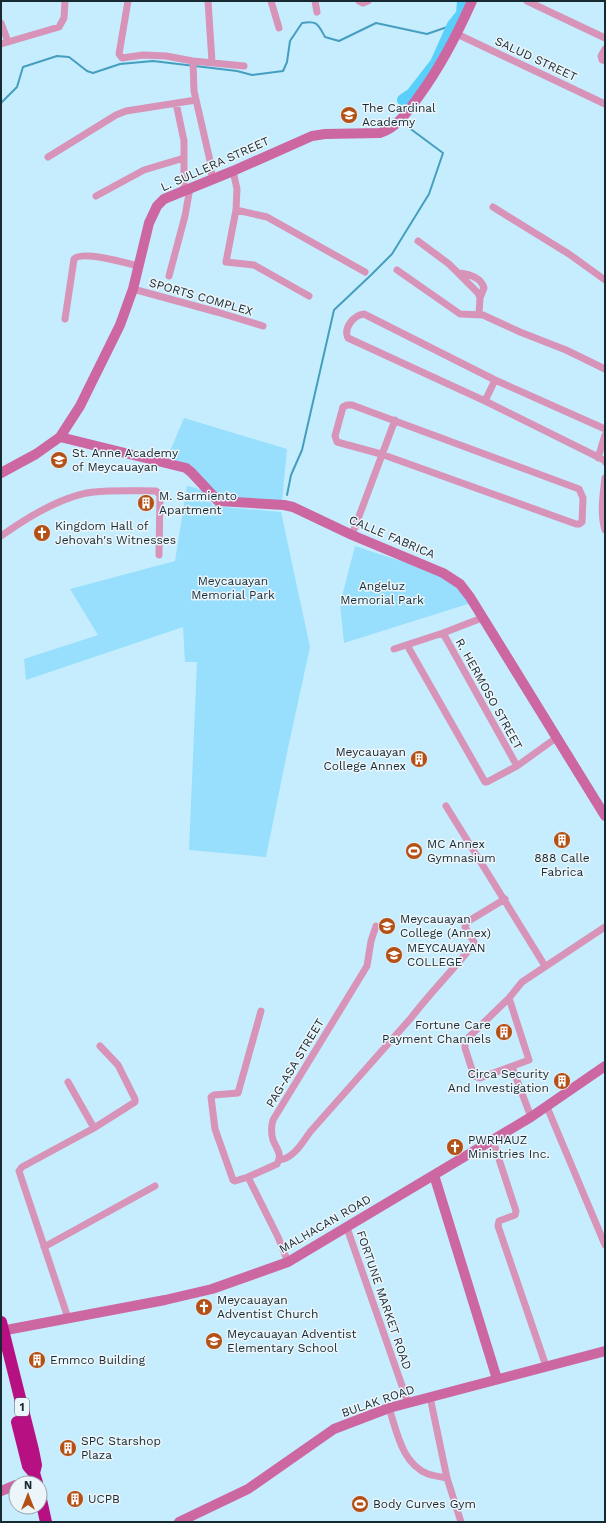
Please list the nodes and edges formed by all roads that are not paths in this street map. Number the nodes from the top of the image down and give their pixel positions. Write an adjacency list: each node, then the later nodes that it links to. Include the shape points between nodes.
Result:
1 (65, 1): 15 (street, via 64,18 59,27)
2 (128, 1): 19 (street, via 120,56 125,59 143,55 166,56)
3 (208, 1): 18 (street)
4 (271, 1): 12 (street)
5 (315, 1): 10 (street)
6 (358, 1): 7 (street)
7 (368, 1)
8 (472, 1): 13 (street, L. SULLERA STREET)
9 (527, 1): 14 (street)
10 (317, 12)
11 (1, 23): 15 (street)
12 (279, 28)
13 (457, 34): 23 (street, SALUD STREET); 26 (street, L. SULLERA STREET, via 436,73 406,114 388,130 380,133 312,136)
14 (605, 38)
15 (5, 43)
16 (605, 49): 17 (street, via 601,56)
17 (605, 61)
18 (212, 62): 19 (street); 20 (street)
19 (194, 64): 21 (street)
20 (244, 66)
21 (196, 100): 22 (street); 27 (street)
22 (176, 103): 24 (street, via 116,115); 25 (street, via 184,141)
23 (605, 104)
24 (48, 157)
25 (184, 158): 28 (street); 29 (street, via 144,170)
26 (233, 171): 27 (street, L. SULLERA STREET); 31 (street, via 237,189)
27 (212, 180): 28 (street, L. SULLERA STREET)
28 (187, 190): 33 (street, L. SULLERA STREET, via 164,199 157,206 149,223); 36 (street, via 185,216)
29 (96, 196)
30 (493, 207): 37 (street, via 569,254)
31 (236, 210): 35 (street, via 266,217); 39 (street, via 226,262 254,265)
32 (418, 241): 40 (street, via 449,264 478,293)
33 (138, 266): 38 (street, L. SULLERA STREET); 41 (street, via 91,256 77,256 74,259)
34 (397, 270): 40 (street, via 460,314)
35 (365, 272)
36 (170, 276)
37 (605, 280)
38 (133, 289): 42 (street, SPORTS COMPLEX); 49 (street, L. SULLERA STREET, via 120,325 80,406)
39 (309, 296)
40 (479, 314): 43 (street)
41 (65, 319)
42 (263, 326)
43 (605, 369)
44 (495, 380): 45 (street); 45 (street, via 364,314 355,317 347,329 348,338); 47 (street)
45 (485, 400): 51 (street)
46 (395, 420): 50 (street); 50 (street, via 352,405 344,407 335,436 337,442); 50 (street, via 579,489 583,498 582,522 576,524)
47 (605, 429)
48 (605, 435): 51 (street)
49 (60, 437): 53 (street, L. SULLERA STREET); 56 (street, CALLE FABRICA, via 186,468 218,501 289,506)
50 (381, 454): 56 (street)
51 (598, 458): 52 (street)
52 (605, 462)
53 (1, 474)
54 (605, 478): 55 (street, via 602,502)
55 (604, 527)
56 (352, 535): 59 (street, CALLE FABRICA, via 447,575 467,592)
57 (1, 536): 58 (street, via 48,507 76,496 94,492 156,491 160,495)
58 (159, 555)
59 (482, 618): 60 (street); 63 (street, CALLE FABRICA)
60 (442, 633): 61 (street); 64 (street, R. HERMOSO STREET)
61 (407, 645): 62 (street); 64 (street, via 482,780 487,782)
62 (394, 650)
63 (556, 738): 64 (street); 66 (street, CALLE FABRICA)
64 (517, 766)
65 (446, 806): 67 (street)
66 (605, 816)
67 (505, 899): 70 (street); 81 (street, via 467,922 465,927 474,942 473,945 295,1151 287,1158)
68 (376, 926): 81 (street, PAG-ASA STREET, via 367,966 273,1120 272,1134)
69 (605, 927): 70 (street)
70 (545, 966): 71 (street, via 522,982)
71 (509, 998): 75 (street, via 529,1059); 75 (street, via 469,1037 465,1048 476,1078)
72 (261, 1011): 83 (street, via 238,1093 212,1097 215,1129 233,1180)
73 (100, 1046): 79 (street, via 118,1065 135,1102)
74 (605, 1066): 77 (street, MALHACAN ROAD)
75 (512, 1067): 78 (street)
76 (68, 1082): 79 (street)
77 (547, 1107): 78 (street, MALHACAN ROAD); 86 (street)
78 (531, 1117): 80 (street, MALHACAN ROAD)
79 (94, 1128): 87 (street, via 19,1170)
80 (493, 1141): 82 (street, MALHACAN ROAD); 93 (street, via 516,1211 515,1215 499,1221 498,1226)
81 (279, 1160): 83 (street, via 277,1164)
82 (434, 1175): 85 (street, MALHACAN ROAD); 94 (street)
83 (248, 1177): 88 (street)
84 (155, 1186): 87 (street)
85 (347, 1228): 88 (street, MALHACAN ROAD); 96 (street, FORTUNE MARKET ROAD)
86 (605, 1245)
87 (44, 1247): 89 (street)
88 (288, 1262): 89 (street, MALHACAN ROAD, via 212,1289)
89 (68, 1318): 90 (street, MALHACAN ROAD)
90 (2, 1328): 99 (highway, 1, via 33,1450)
91 (605, 1351): 93 (street, BULAK ROAD)
92 (1, 1357): 98 (highway, 1, via 28,1466)
93 (546, 1366): 94 (street, BULAK ROAD)
94 (497, 1379): 95 (street, BULAK ROAD)
95 (430, 1397): 96 (street, BULAK ROAD); 100 (street)
96 (408, 1403): 97 (street, BULAK ROAD)
97 (389, 1408): 100 (street, via 406,1456 428,1474); 101 (street, BULAK ROAD, via 334,1429 248,1489)
98 (33, 1475)
99 (35, 1475)
100 (447, 1478): 102 (street)
101 (179, 1522)
102 (461, 1522)

